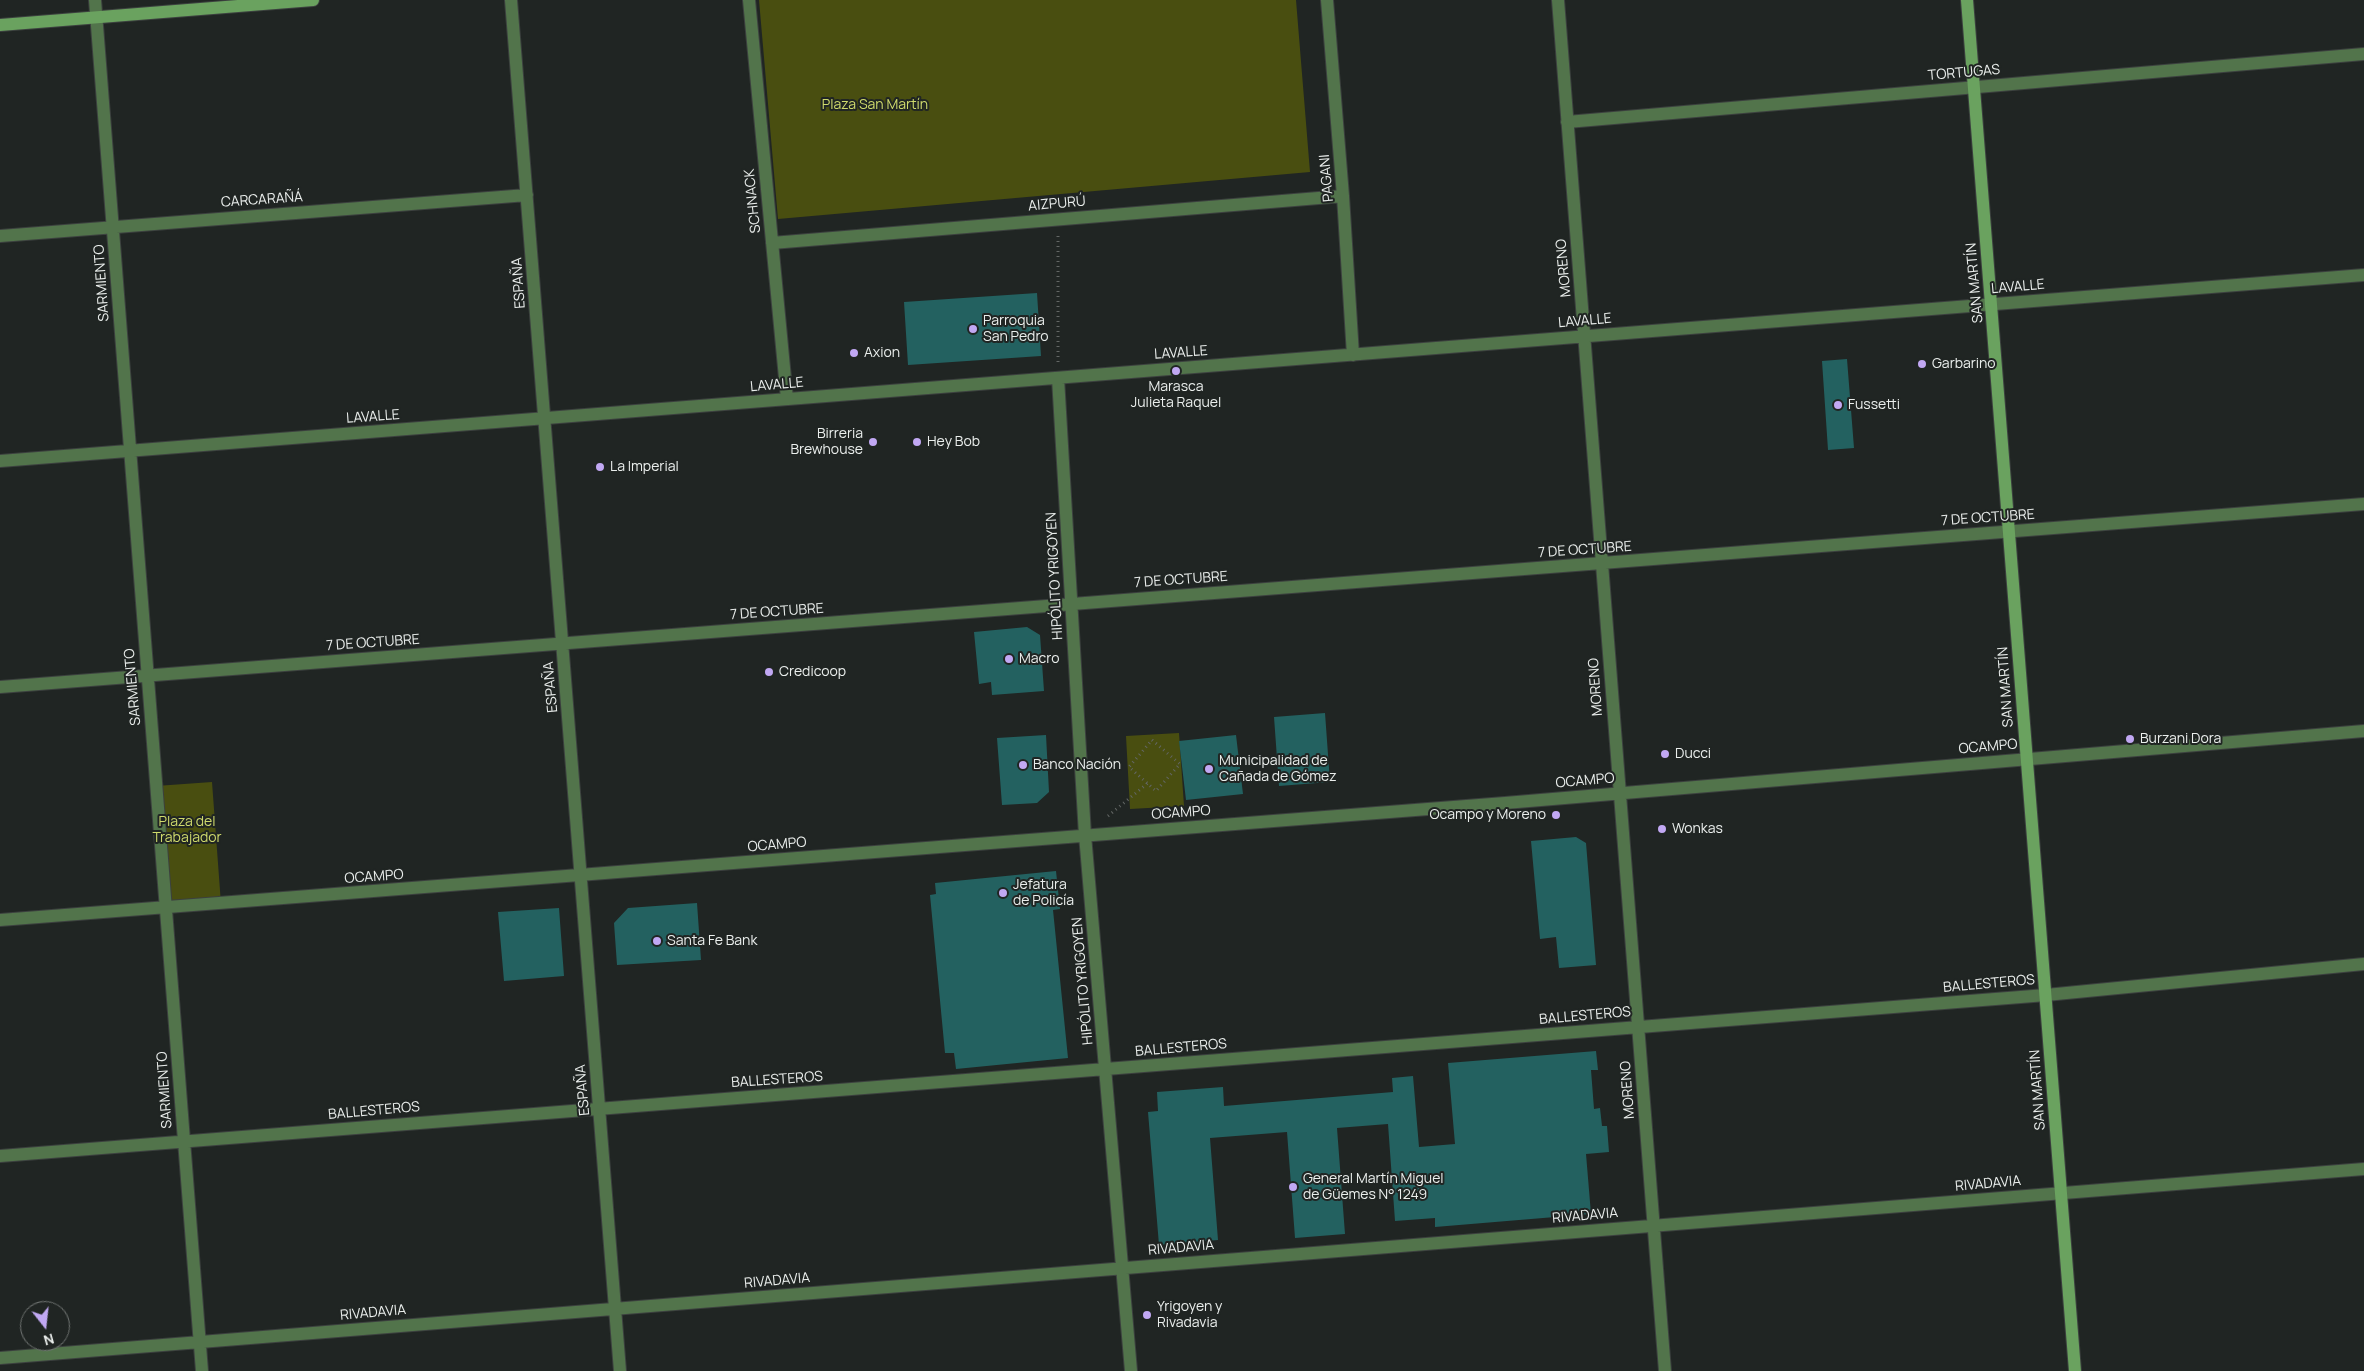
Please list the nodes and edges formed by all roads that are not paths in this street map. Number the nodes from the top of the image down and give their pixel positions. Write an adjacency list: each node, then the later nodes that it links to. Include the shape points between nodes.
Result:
1 (95, 0): 8 (street, SARMIENTO)
2 (313, 0): 8 (main road)
3 (511, 0): 13 (street, ESPAÑA)
4 (749, 0): 17 (street, SCHNACK)
5 (1327, 0): 14 (street, PAGANI)
6 (1558, 0): 12 (street, MORENO)
7 (1967, 0): 11 (main road, SAN MARTÍN)
8 (96, 17): 9 (main road); 15 (street, SARMIENTO)
9 (0, 24)
10 (2364, 54): 11 (street, TORTUGAS)
11 (1974, 87): 12 (street, TORTUGAS); 19 (main road, SAN MARTÍN)
12 (1568, 122): 20 (street, MORENO)
13 (527, 195): 15 (street, CARCARAÑÁ); 24 (street, ESPAÑA)
14 (1343, 196): 17 (street, AIZPURÚ); 21 (street, PAGANI)
15 (112, 227): 16 (street, CARCARAÑÁ); 25 (street, SARMIENTO)
16 (0, 236)
17 (772, 243): 23 (street, SCHNACK)
18 (2364, 275): 19 (street, LAVALLE)
19 (1991, 304): 20 (street, LAVALLE); 28 (main road, SAN MARTÍN)
20 (1584, 336): 21 (street, LAVALLE); 29 (street, MORENO)
21 (1353, 355): 22 (street, LAVALLE)
22 (1058, 378): 23 (street, LAVALLE); 30 (street, HIPÓLITO YRIGOYEN)
23 (787, 399): 24 (street, LAVALLE)
24 (544, 418): 25 (street, LAVALLE); 31 (street, ESPAÑA)
25 (130, 451): 26 (street, LAVALLE); 32 (street, SARMIENTO)
26 (0, 461)
27 (2364, 504): 28 (street, 7 DE OCTUBRE)
28 (2009, 532): 29 (street, 7 DE OCTUBRE); 35 (main road, SAN MARTÍN)
29 (1602, 563): 30 (street, 7 DE OCTUBRE); 36 (street, MORENO)
30 (1071, 604): 31 (street, 7 DE OCTUBRE); 37 (street, HIPÓLITO YRIGOYEN)
31 (562, 643): 32 (street, 7 DE OCTUBRE); 38 (street, ESPAÑA)
32 (148, 675): 33 (street, 7 DE OCTUBRE); 39 (street, SARMIENTO)
33 (0, 686)
34 (2364, 730): 35 (street, OCAMPO)
35 (2027, 759): 36 (street, OCAMPO); 42 (main road, SAN MARTÍN)
36 (1620, 793): 37 (street, OCAMPO); 43 (street, MORENO)
37 (1085, 835): 38 (street, OCAMPO); 44 (street, HIPÓLITO YRIGOYEN)
38 (581, 876): 39 (street, OCAMPO); 45 (street, ESPAÑA)
39 (166, 908): 40 (street, OCAMPO); 46 (street, SARMIENTO)
40 (0, 920)
41 (2364, 964): 42 (street, BALLESTEROS)
42 (2046, 995): 43 (street, BALLESTEROS); 49 (main road, SAN MARTÍN)
43 (1638, 1027): 44 (street, BALLESTEROS); 50 (street, MORENO)
44 (1106, 1069): 45 (street, BALLESTEROS); 51 (street, HIPÓLITO YRIGOYEN)
45 (599, 1109): 46 (street, BALLESTEROS); 52 (street, ESPAÑA)
46 (184, 1141): 47 (street, BALLESTEROS); 53 (street, SARMIENTO)
47 (0, 1156)
48 (2364, 1169): 49 (street, RIVADAVIA)
49 (2061, 1193): 50 (street, RIVADAVIA); 59 (main road, SAN MARTÍN)
50 (1653, 1226): 51 (street, RIVADAVIA); 58 (street, MORENO)
51 (1122, 1268): 52 (street, RIVADAVIA); 57 (street, HIPÓLITO YRIGOYEN)
52 (615, 1309): 53 (street, RIVADAVIA); 56 (street, ESPAÑA)
53 (200, 1342): 54 (street, RIVADAVIA); 55 (street, SARMIENTO)
54 (0, 1358)
55 (202, 1371)
56 (620, 1371)
57 (1131, 1371)
58 (1665, 1371)
59 (2075, 1371)

